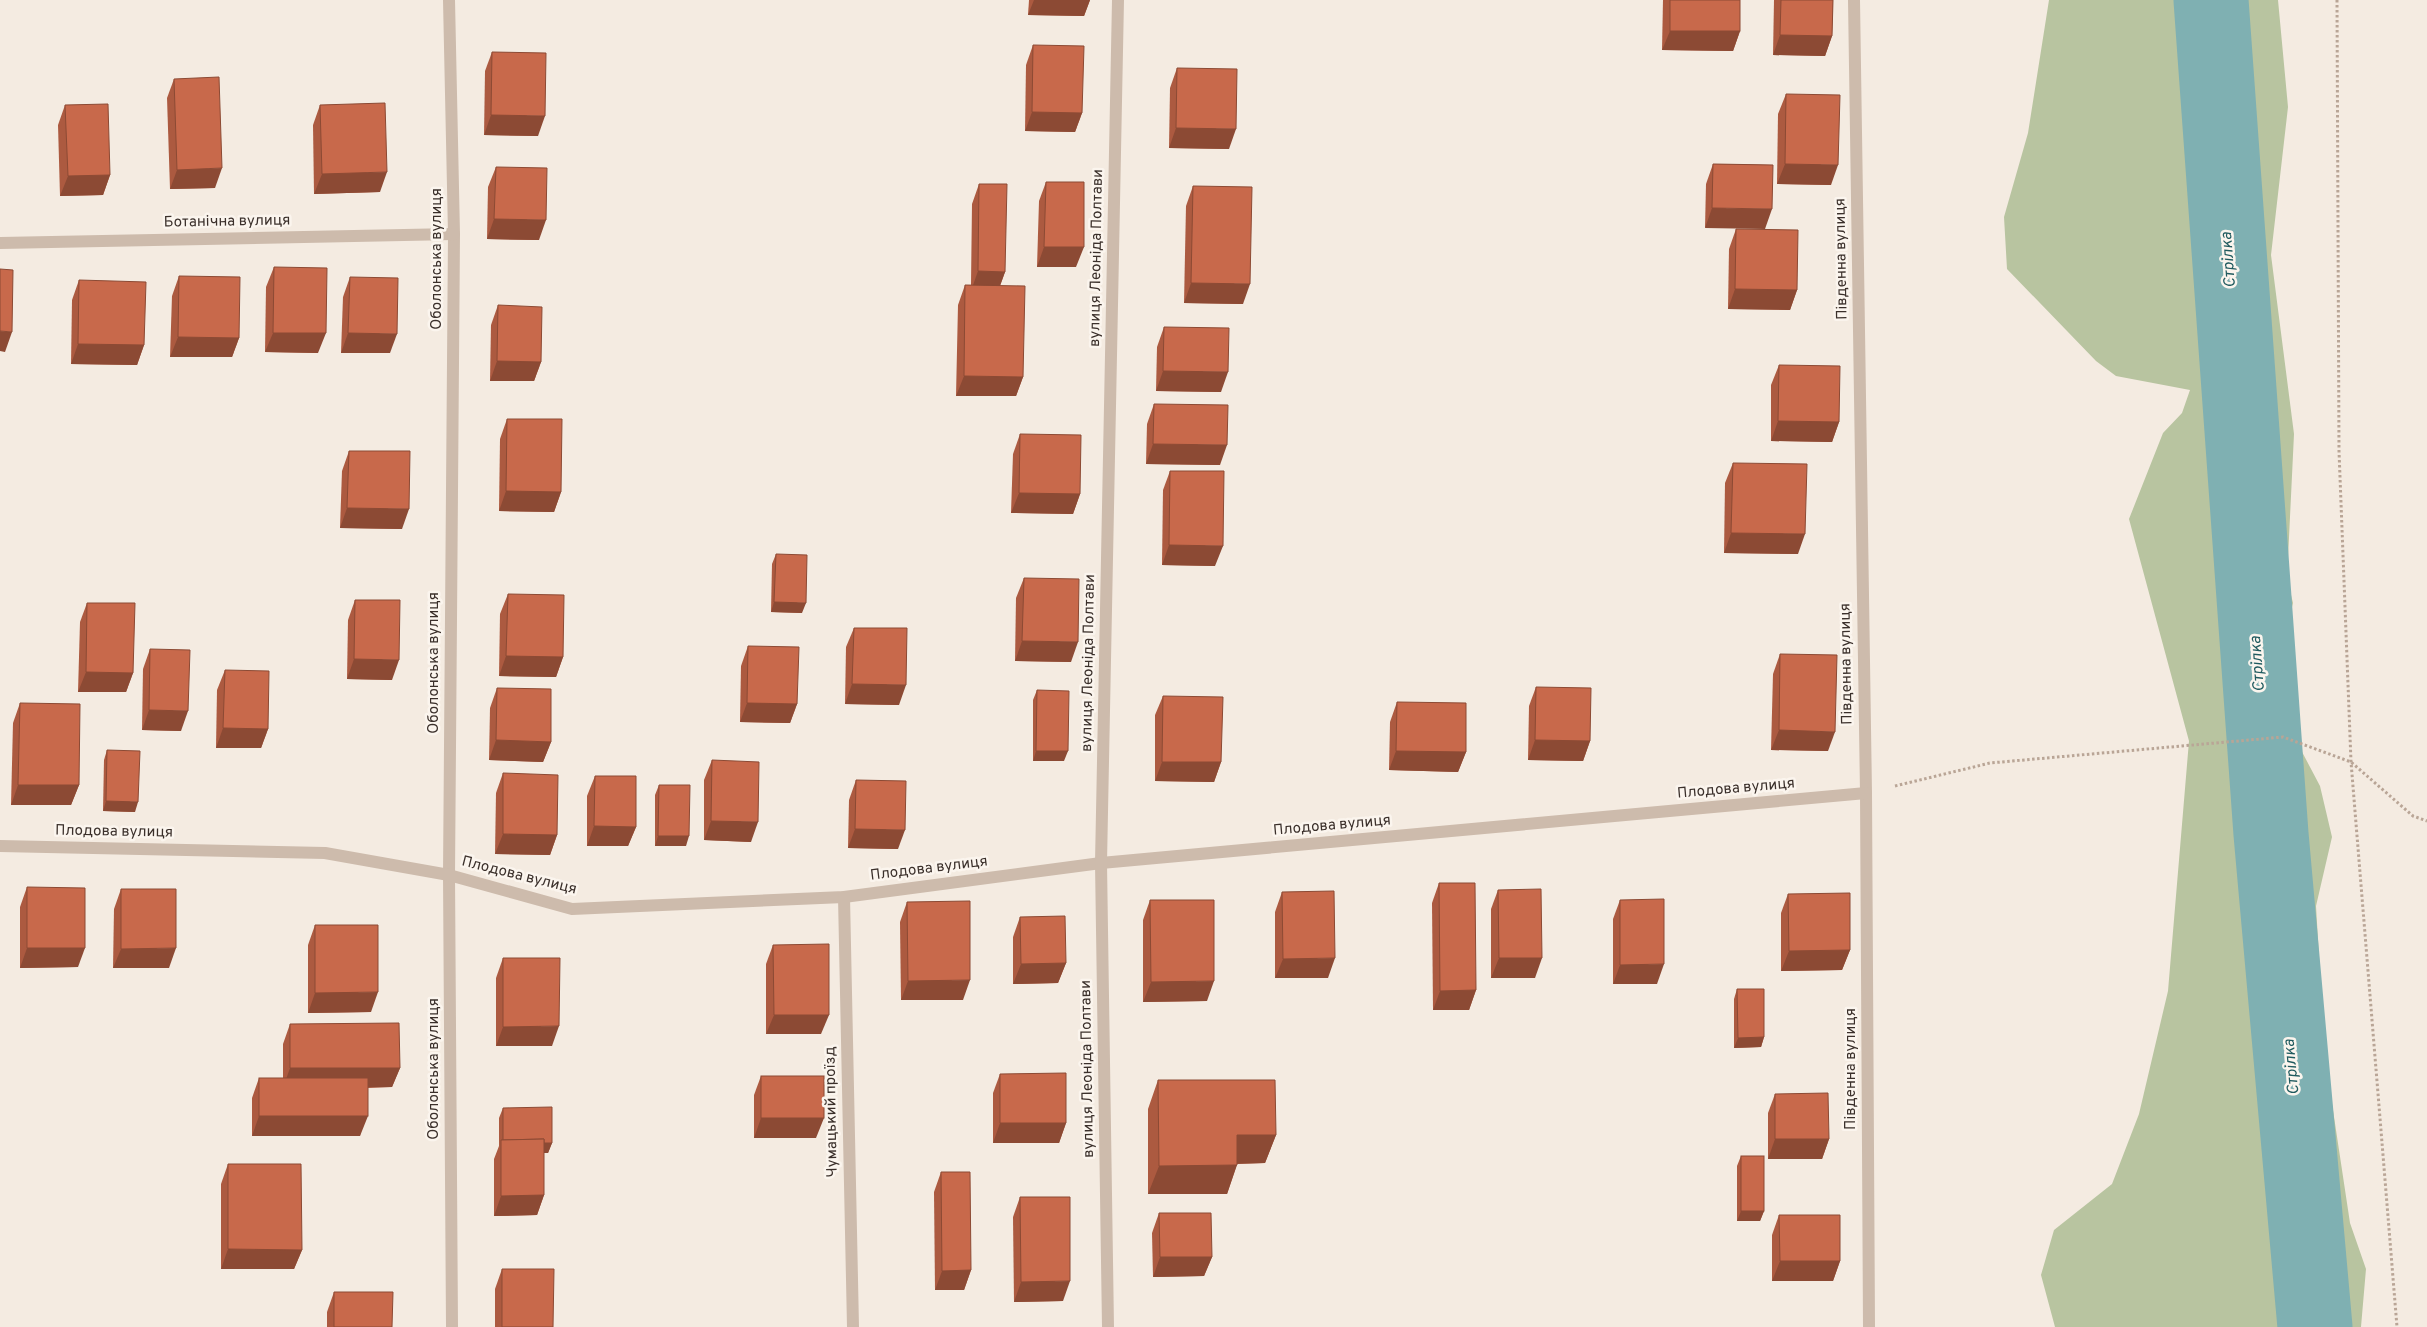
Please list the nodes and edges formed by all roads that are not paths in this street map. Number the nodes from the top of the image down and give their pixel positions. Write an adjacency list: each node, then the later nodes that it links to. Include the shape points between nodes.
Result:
1 (449, 0): 4 (street, Оболонська вулиця)
2 (1118, 0): 8 (street, вулиця Леоніда Полтави)
3 (1854, 0): 6 (street, Південна вулиця)
4 (454, 234): 5 (street, Ботанічна вулиця); 9 (street, Оболонська вулиця)
5 (0, 243)
6 (1866, 793): 8 (street, Плодова вулиця); 14 (street, Південна вулиця)
7 (0, 846): 9 (street, Плодова вулиця, via 325,853)
8 (1101, 863): 10 (street, Плодова вулиця); 13 (street, вулиця Леоніда Полтави)
9 (449, 875): 10 (street, Плодова вулиця, via 572,909); 11 (street, Оболонська вулиця)
10 (844, 897): 12 (street, Чумацький проїзд)
11 (452, 1327)
12 (853, 1327)
13 (1108, 1327)
14 (1869, 1327)

